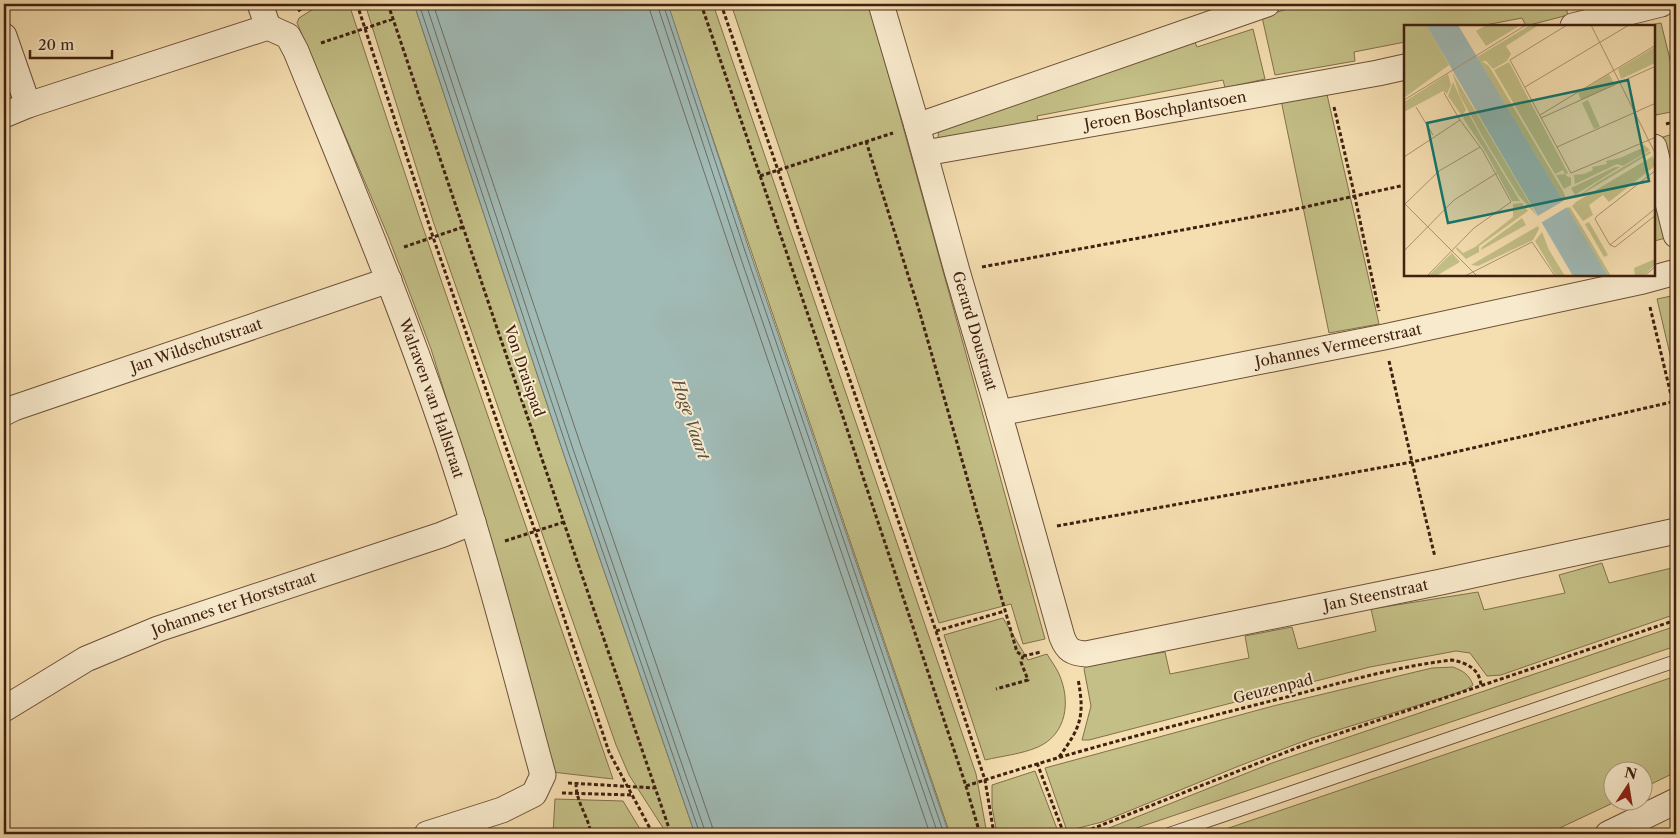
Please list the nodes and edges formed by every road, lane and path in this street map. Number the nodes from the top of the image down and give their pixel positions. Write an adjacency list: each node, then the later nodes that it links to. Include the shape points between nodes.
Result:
1 (260, 4): 12 (street)
2 (356, 4): 13 (path)
3 (388, 4): 10 (path, Von Draispad)
4 (701, 4): 24 (path)
5 (722, 4): 23 (path)
6 (881, 4): 19 (street, Gerard Doustraat)
7 (1267, 4): 19 (street)
8 (1661, 4): 9 (street)
9 (1622, 15): 11 (street)
10 (393, 19): 13 (path); 26 (path, Von Draispad)
11 (1578, 25)
12 (268, 27): 15 (street, Walraven van Hallstraat, via 288,36); 17 (street)
13 (364, 28): 15 (path); 28 (path)
14 (4, 36): 17 (street)
15 (296, 51): 29 (street, Walraven van Hallstraat)
16 (1404, 66): 22 (street, Jeroen Boschplantsoen)
17 (28, 106): 18 (street)
18 (4, 115)
19 (917, 126): 20 (path); 22 (street, Gerard Doustraat)
20 (866, 141): 23 (path); 44 (path, via 919,310)
21 (1655, 151): 27 (street)
22 (925, 153): 30 (street, Gerard Doustraat)
23 (778, 170): 24 (path); 46 (path)
24 (760, 176): 59 (path)
25 (1404, 185): 30 (path, via 1296,209)
26 (463, 227): 28 (path); 39 (path, Von Draispad)
27 (1676, 235)
28 (433, 237): 29 (path); 42 (path)
29 (379, 255): 32 (street, Walraven van Hallstraat)
30 (957, 271): 36 (street, Gerard Doustraat)
31 (1676, 272): 33 (street, Johannes Vermeerstraat)
32 (389, 280): 35 (street, Jan Wildschutstraat); 38 (street, Walraven van Hallstraat)
33 (1643, 281): 34 (path); 36 (street, Johannes Vermeerstraat, via 1365,341)
34 (1674, 401): 37 (path); 41 (path, via 1412,462)
35 (4, 413)
36 (999, 413): 41 (street, Gerard Doustraat)
37 (1676, 416)
38 (473, 522): 43 (street, Walraven van Hallstraat); 53 (street, Johannes ter Horststraat, via 158,629 86,659)
39 (564, 522): 42 (path); 61 (path, Von Draispad)
40 (1676, 530): 48 (street, Jan Steenstraat, via 1422,586)
41 (1032, 531): 48 (street, Gerard Doustraat, via 1065,646)
42 (534, 532): 43 (path); 60 (path, via 609,752)
43 (481, 549): 63 (street, Walraven van Hallstraat, via 543,775)
44 (1006, 611): 46 (path); 49 (path, via 1017,652)
45 (1676, 620): 51 (path)
46 (936, 631): 56 (path)
47 (1042, 651): 49 (path)
48 (1076, 654): 54 (path, via 1081,717 1075,734)
49 (1023, 656): 52 (path, via 1021,662 1028,680)
50 (1676, 661): 74 (lane)
51 (1481, 686): 54 (path, Geuzenpad, via 1480,678 1472,667 1460,661 1408,666); 73 (path, via 1274,756)
52 (996, 689)
53 (4, 709)
54 (1058, 757): 55 (path, Geuzenpad)
55 (1037, 763): 56 (path, Geuzenpad); 72 (path)
56 (985, 780): 59 (path, Geuzenpad); 71 (path)
57 (566, 782): 58 (path)
58 (576, 783): 60 (path); 62 (path)
59 (966, 786): 70 (path)
60 (628, 787): 61 (path); 64 (path)
61 (655, 788): 69 (path, Von Draispad)
62 (576, 793): 63 (path); 64 (path); 67 (path)
63 (534, 794): 66 (street, via 502,810)
64 (633, 795): 68 (path)
65 (1676, 801): 75 (street)
66 (427, 834)
67 (591, 834)
68 (653, 834)
69 (671, 834)
70 (980, 834)
71 (994, 834)
72 (1064, 834)
73 (1079, 834)
74 (1169, 834)
75 (1608, 834)

